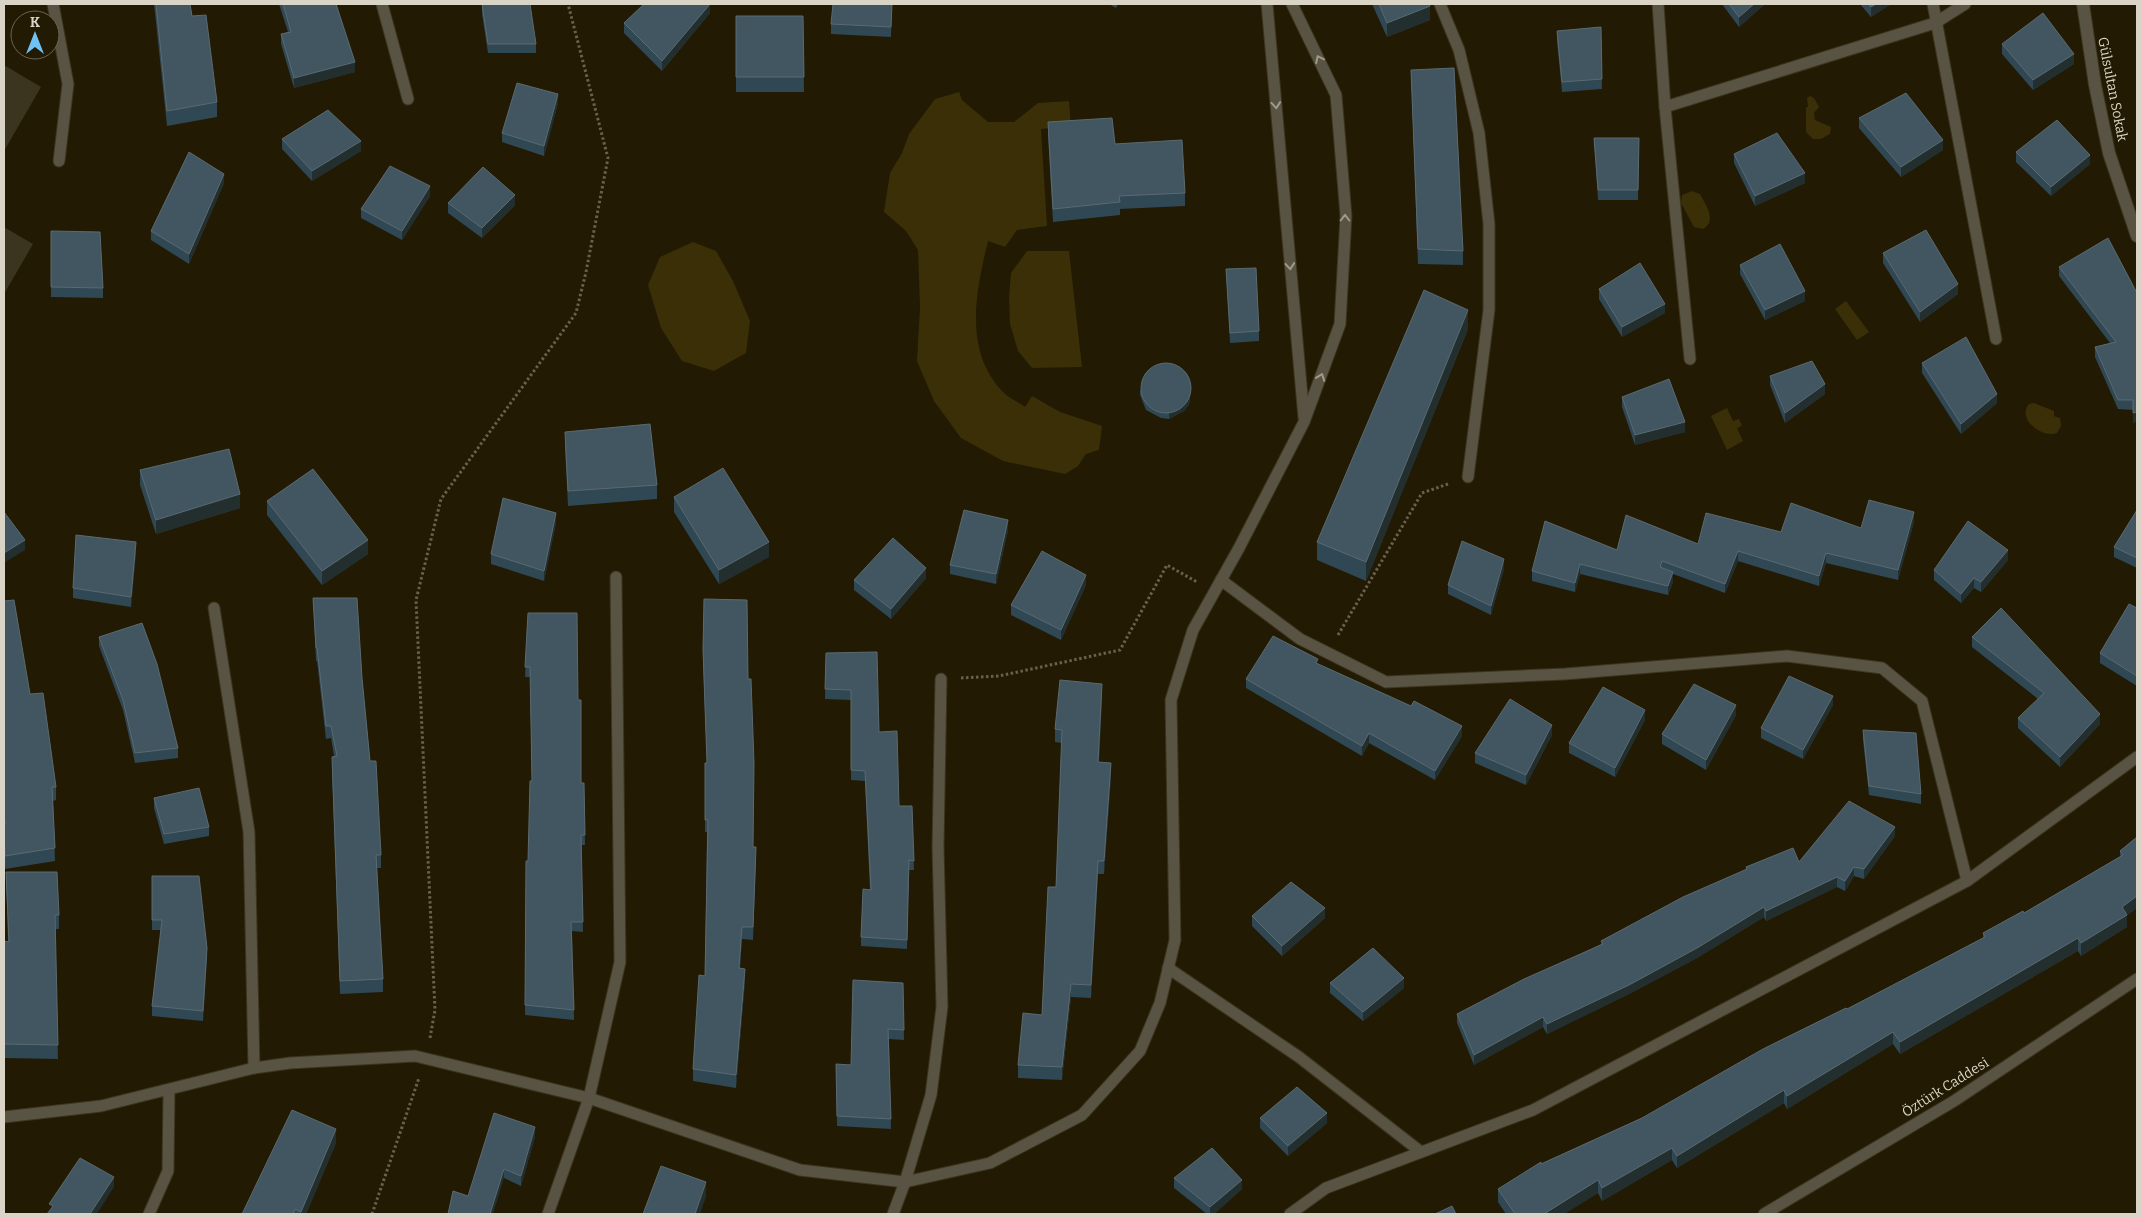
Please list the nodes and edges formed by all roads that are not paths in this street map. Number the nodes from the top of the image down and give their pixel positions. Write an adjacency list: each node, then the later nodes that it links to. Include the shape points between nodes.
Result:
1 (53, 4): 13 (lane, via 68,84)
2 (382, 4): 11 (lane)
3 (1267, 4): 17 (lane, one-way to 17)
4 (1292, 4): 17 (lane, one-way to 4, via 1340,324 1346,216 1336,95)
5 (1440, 4): 18 (lane, via 1459,50 1479,133 1489,224 1489,310)
6 (1658, 4): 12 (lane)
7 (1933, 4): 10 (lane)
8 (1965, 4): 10 (lane)
9 (2083, 4): 14 (street, Gülsultan Sokak, via 2109,153)
10 (1935, 23): 12 (lane); 15 (lane)
11 (408, 99)
12 (1666, 107): 16 (lane)
13 (59, 161)
14 (2137, 236)
15 (1996, 339)
16 (1690, 359)
17 (1304, 422): 20 (lane)
18 (1468, 477)
19 (616, 577): 29 (lane, via 620,962)
20 (1221, 580): 24 (lane, via 1300,639 1386,682 1565,674 1787,656 1882,668 1922,702); 25 (lane, via 1193,630 1171,700 1175,940)
21 (214, 608): 27 (lane, via 249,832)
22 (940, 679): 32 (lane, via 938,847 942,1007 931,1094)
23 (2137, 757): 24 (lane)
24 (1967, 881): 31 (lane, via 1533,1110)
25 (1168, 968): 31 (lane, via 1300,1058); 32 (lane, via 1160,1003 1140,1051 1082,1115 990,1163)
26 (2137, 979): 37 (lane, Öztürk Caddesi, via 1954,1101)
27 (254, 1068): 28 (lane); 29 (lane, via 415,1056)
28 (169, 1090): 30 (lane, via 102,1106); 33 (lane, via 168,1172)
29 (589, 1098): 32 (lane, via 800,1170); 34 (lane)
30 (4, 1117)
31 (1421, 1152): 36 (lane, via 1326,1188)
32 (905, 1182): 35 (lane)
33 (149, 1214)
34 (548, 1214)
35 (893, 1214)
36 (1290, 1214)
37 (1764, 1214)

